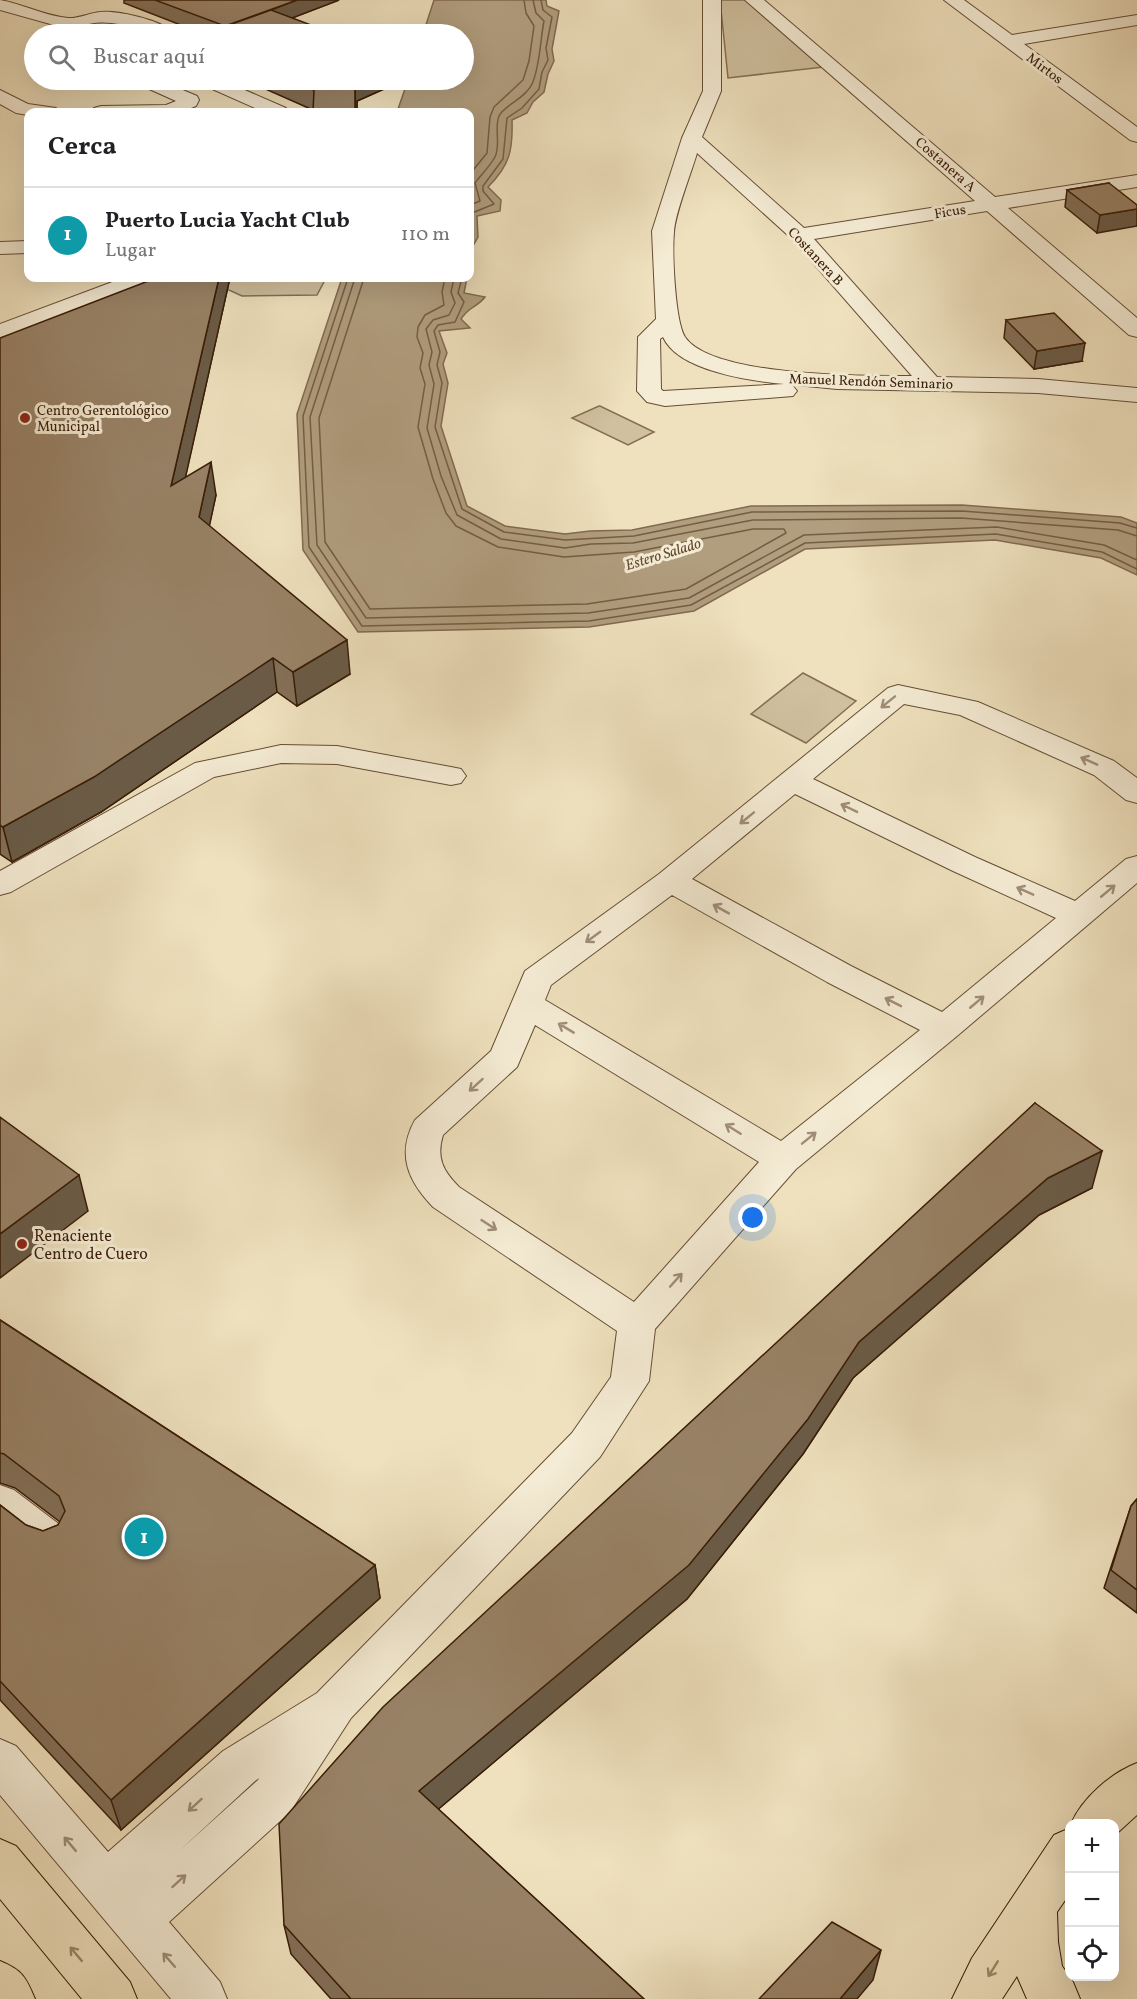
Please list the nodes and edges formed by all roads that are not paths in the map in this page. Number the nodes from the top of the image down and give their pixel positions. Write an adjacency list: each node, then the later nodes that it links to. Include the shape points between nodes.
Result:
1 (27, 0): 7 (street)
2 (712, 0): 20 (street, Manuel Rendón Seminario, via 712,91)
3 (754, 0): 22 (street, Costanera A)
4 (953, 0): 12 (street, Mirtos)
5 (78, 3): 7 (street, via 85,7)
6 (0, 5): 9 (street)
7 (67, 19): 10 (street); 11 (street, via 112,15)
8 (1137, 20): 12 (street)
9 (67, 24)
10 (79, 24)
11 (137, 24)
12 (1008, 41): 19 (street, Mirtos)
13 (168, 90): 16 (street, via 190,100)
14 (232, 90): 17 (street)
15 (0, 96): 18 (street)
16 (176, 108)
17 (270, 108)
18 (24, 109)
19 (1137, 136)
20 (692, 138): 23 (street, Costanera B); 27 (street, Manuel Rendón Seminario, via 663,231)
21 (1137, 181): 22 (street, Ficus)
22 (993, 205): 23 (street, Ficus); 28 (street, Costanera A)
23 (799, 235): 31 (street, Costanera B)
24 (24, 247): 25 (street)
25 (0, 248)
26 (131, 282): 29 (street)
27 (667, 321): 30 (street, Manuel Rendón Seminario, via 682,346 720,366); 30 (street, via 649,337 649,391 655,397 822,389)
28 (1137, 330)
29 (0, 332)
30 (837, 382): 31 (street, Manuel Rendón Seminario)
31 (931, 384): 32 (street, Manuel Rendón Seminario, via 1056,387)
32 (1137, 395)
33 (451, 776): 38 (street, via 337,755 281,754 206,770)
34 (792, 781): 35 (street, one-way to 34, via 1104,768 968,708 898,694); 37 (street, one-way to 37); 39 (street, one-way to 34)
35 (1137, 793)
36 (1137, 866): 39 (street, one-way to 36)
37 (670, 881): 40 (street, one-way to 40, via 537,979); 41 (street, one-way to 37)
38 (0, 885)
39 (1078, 915): 41 (street, one-way to 39)
40 (527, 1004): 42 (street, one-way to 40); 43 (street, one-way to 43, via 505,1058 427,1129 421,1161 430,1181 446,1197)
41 (945, 1029): 42 (street, one-way to 41)
42 (783, 1159): 43 (street, one-way to 42)
43 (637, 1324): 46 (street, via 630,1381 586,1445)
44 (0, 1503): 45 (street)
45 (53, 1544)
46 (335, 1703): 52 (street, one-way to 52, via 239,1766); 54 (street, one-way to 46, via 274,1796)
47 (0, 1761): 52 (street, one-way to 47)
48 (1137, 1785): 49 (main road)
49 (1100, 1819)
50 (1065, 1858): 53 (main road)
51 (0, 1862): 57 (main road, one-way to 51)
52 (105, 1886): 54 (street)
53 (1034, 1905): 59 (main road, one-way to 59); 60 (main road, via 1037,1965 1047,1990)
54 (136, 1920): 58 (street, one-way to 54)
55 (0, 1985): 56 (main road)
56 (11, 1999)
57 (113, 1999)
58 (203, 1999)
59 (976, 1999)
60 (1056, 1999)

